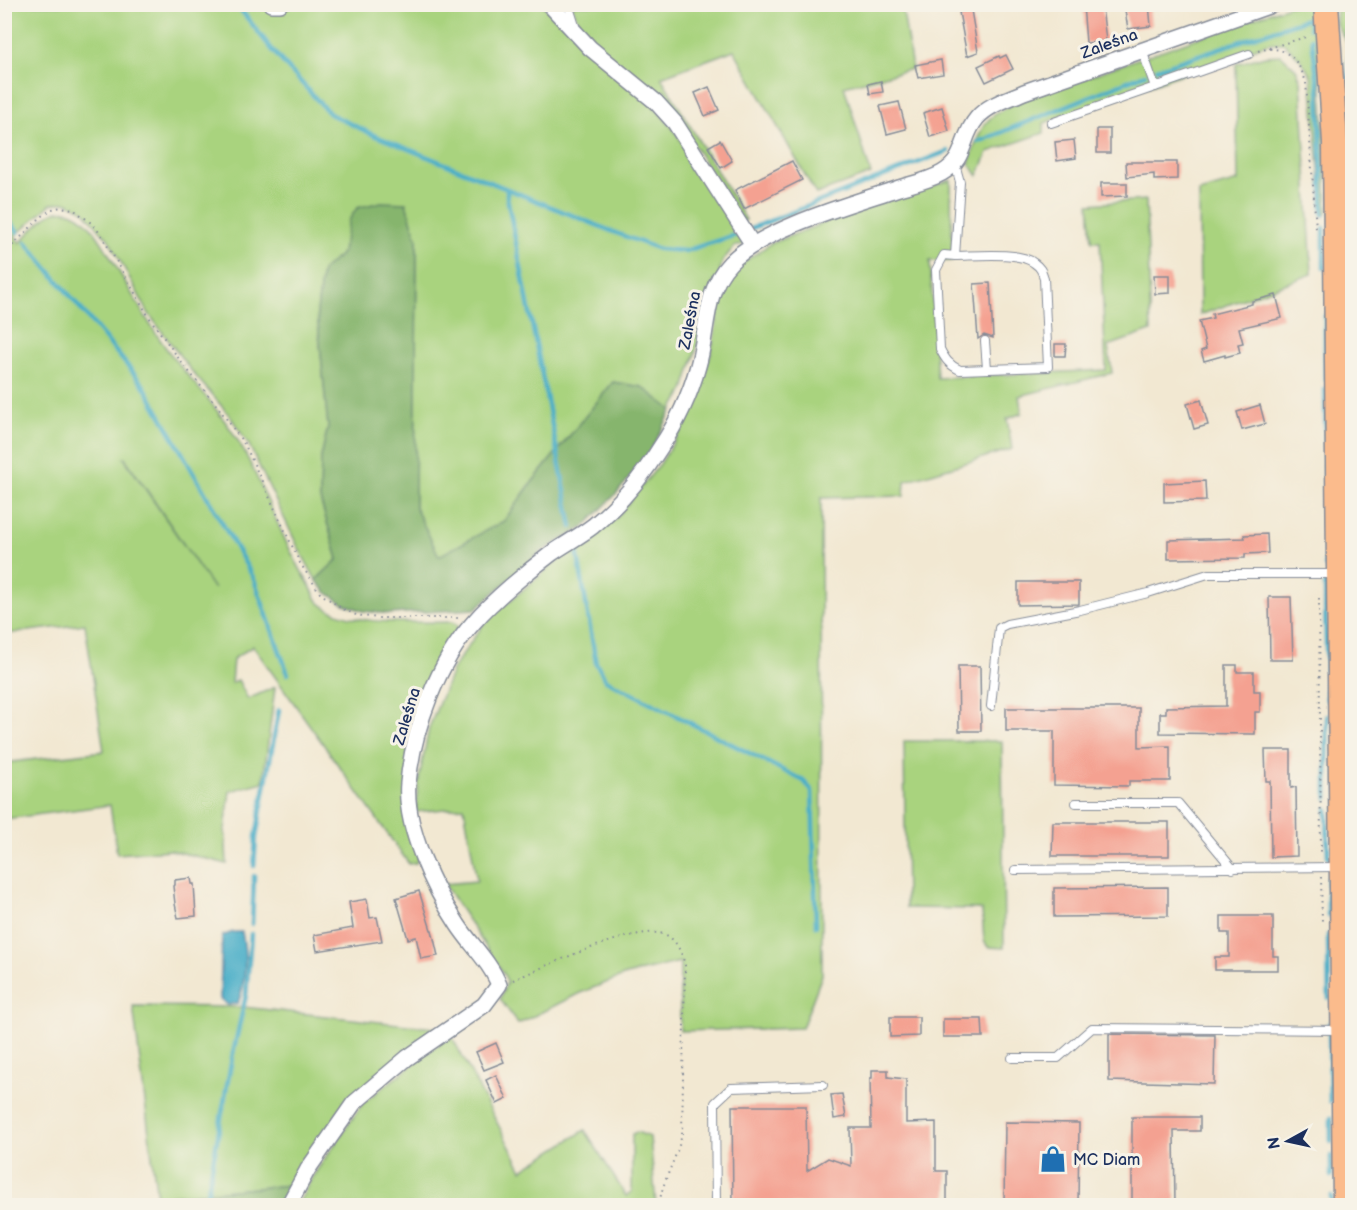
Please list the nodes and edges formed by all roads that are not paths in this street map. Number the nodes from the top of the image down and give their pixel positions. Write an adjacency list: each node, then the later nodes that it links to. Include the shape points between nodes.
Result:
1 (271, 4): 2 (street)
2 (280, 4)
3 (549, 4): 7 (street)
4 (568, 4): 7 (lane)
5 (1274, 4): 8 (street, Zaleśna)
6 (1326, 4): 14 (main road)
7 (575, 32): 13 (street, via 675,123)
8 (1142, 50): 10 (lane); 12 (street, Zaleśna, via 992,106 970,128)
9 (1249, 54): 10 (lane)
10 (1155, 87): 11 (lane)
11 (1051, 123)
12 (955, 164): 13 (street, Zaleśna, via 938,175 830,211); 15 (lane, via 960,182)
13 (753, 245): 28 (street, Zaleśna, via 716,280 698,367 673,429 656,454 612,510 552,554 474,621 442,669 421,722 408,784 408,807 439,891 499,985 484,1005 407,1058 354,1103 308,1169)
14 (1345, 246): 18 (main road)
15 (955, 256): 17 (lane, via 944,255 936,270 940,349 944,358 960,370); 17 (lane, via 1021,257 1033,261 1044,279 1047,367)
16 (985, 341): 17 (lane)
17 (987, 369)
18 (1329, 574): 19 (lane, via 1208,574 1148,593 1007,624 999,628); 21 (main road)
19 (991, 706)
20 (1076, 803): 22 (lane, via 1179,803)
21 (1331, 867): 22 (lane); 24 (main road)
22 (1233, 869): 23 (lane)
23 (1015, 870)
24 (1346, 945): 25 (main road)
25 (1343, 1030): 26 (lane, via 1092,1028 1058,1058); 30 (main road)
26 (1012, 1058)
27 (823, 1085): 29 (lane, via 730,1088 715,1103)
28 (288, 1206)
29 (716, 1206)
30 (1345, 1206)

